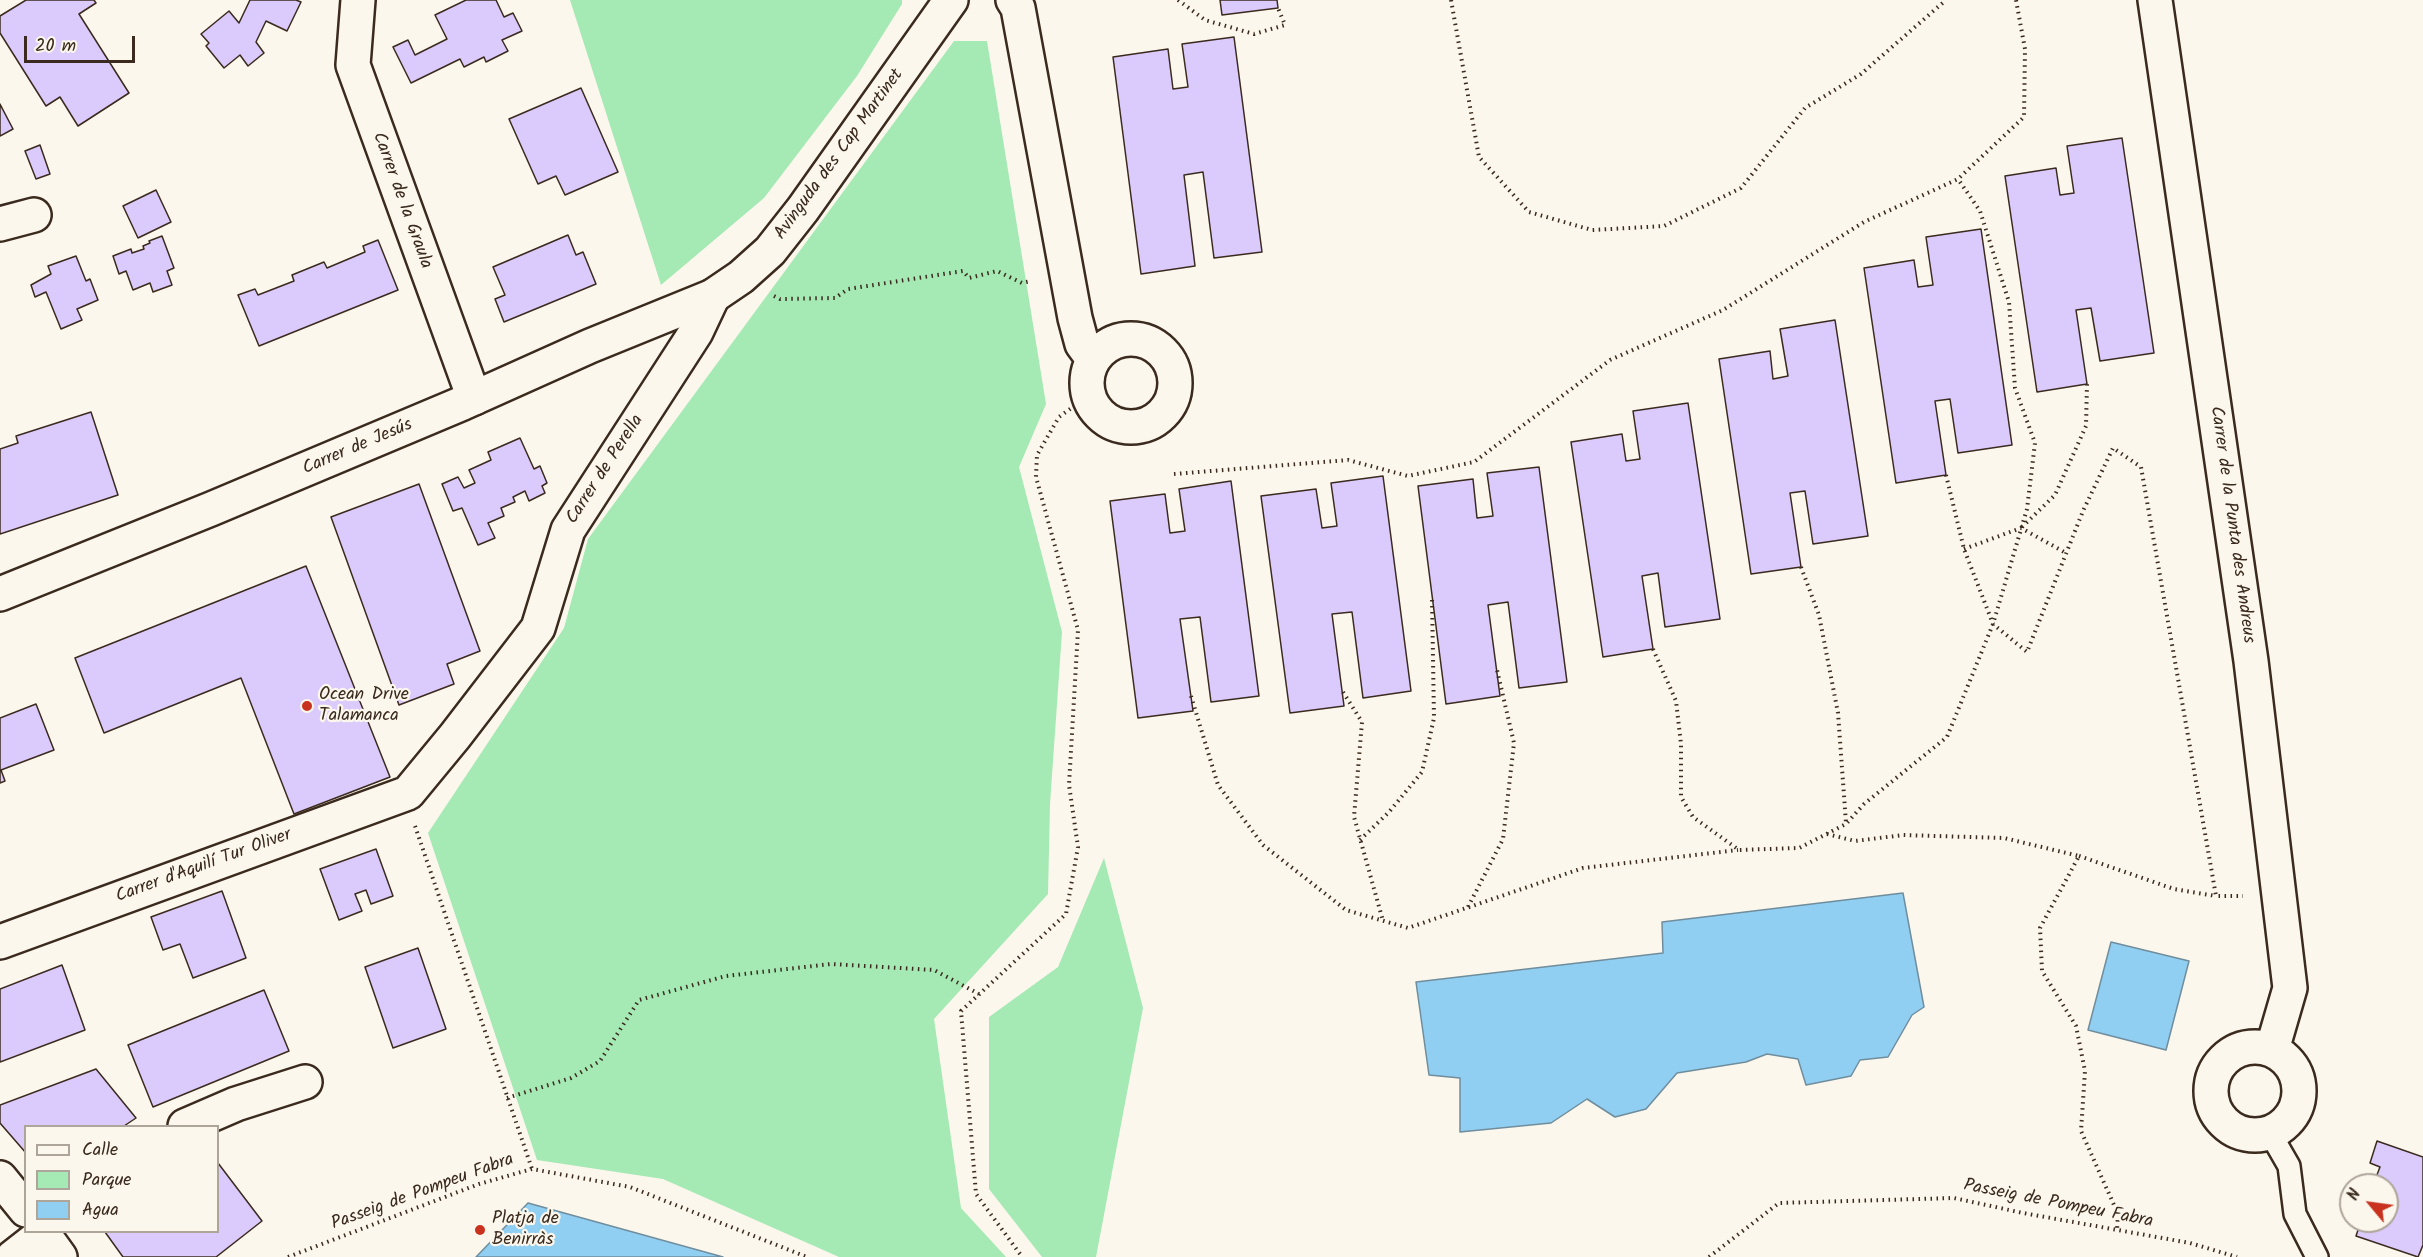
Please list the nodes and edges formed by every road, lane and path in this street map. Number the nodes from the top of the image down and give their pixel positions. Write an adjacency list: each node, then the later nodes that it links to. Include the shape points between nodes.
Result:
1 (358, 0): 18 (street, Carrer de la Graula, via 353,65)
2 (951, 0): 14 (street, Avinguda des Cap Martinet, via 803,209 770,251)
3 (1013, 0): 13 (street, via 1018,8)
4 (1178, 0): 9 (path, via 1205,20 1254,34 1285,25)
5 (1450, 0): 6 (path, via 1479,157 1529,212 1592,230 1664,226 1741,188 1805,108 1862,75)
6 (1946, 0)
7 (2016, 0): 10 (path, via 2025,49 2024,117)
8 (2155, 0): 39 (street, Carrer de la Punta des Andreus, via 2251,661)
9 (1278, 8)
10 (1958, 179): 19 (path, via 1864,222 1723,310 1610,360 1474,462 1408,476 1348,459); 21 (path, via 1980,211 2009,302 2015,388 2035,443)
11 (34, 215): 12 (street)
12 (0, 224)
13 (1067, 275): 14 (path, via 1022,283 997,271 969,278 963,272 848,289 835,298 780,299); 15 (street, via 1082,344)
14 (726, 288): 18 (street, Carrer de Jesús); 32 (street, Carrer de Perella, via 568,530 538,628)
15 (1093, 359): 17 (street, via 1086,383); 17 (street, via 1116,340 1146,341 1169,360 1175,389 1161,416 1134,428 1106,420)
16 (2087, 384): 21 (path, via 2086,426 2055,495)
17 (1088, 396): 43 (path, via 1059,417 1037,455 1036,477 1078,630 1069,785 1078,847 1066,914)
18 (474, 398): 25 (street, Carrer de Jesús)
19 (1174, 474)
20 (1946, 476): 22 (path)
21 (2021, 528): 22 (path); 23 (path); 27 (path)
22 (1964, 549): 27 (path)
23 (2066, 553): 27 (path, via 2027,652); 38 (path, via 2113,448 2141,467)
24 (1801, 567): 33 (path, via 1819,615 1838,713)
25 (0, 594)
26 (1432, 598): 35 (path, via 1434,718 1422,772)
27 (1993, 624): 33 (path, via 1947,737 1864,804)
28 (1653, 650): 36 (path, via 1676,701 1681,797 1693,817)
29 (1497, 670): 40 (path, via 1514,743 1506,817 1503,839)
30 (1342, 692): 35 (path, via 1362,722 1354,817)
31 (1191, 696): 41 (path, via 1218,785 1263,845 1346,910)
32 (408, 793): 42 (street, Carrer d'Aquilí Tur Oliver); 46 (path, via 416,830)
33 (1846, 824): 34 (path)
34 (1827, 834): 36 (path, via 1800,848); 37 (path, via 1855,841 1903,835 2004,838)
35 (1360, 840): 41 (path)
36 (1738, 850): 40 (path, via 1583,868)
37 (2079, 856): 38 (path, via 2174,889); 52 (path, via 2040,928 2042,971 2076,1026 2085,1071 2081,1131 2118,1214)
38 (2216, 896): 39 (path)
39 (2279, 896): 44 (street, Carrer de la Punta des Andreus, via 2290,988)
40 (1468, 907): 41 (path, via 1408,928)
41 (1383, 921)
42 (0, 942)
43 (979, 994): 46 (path, via 934,970 831,964 726,976 639,1000 600,1061 571,1078); 54 (path, via 961,1011 976,1194)
44 (2272, 1050): 48 (street, via 2294,1070 2299,1100 2283,1126); 48 (street, via 2251,1048 2231,1054 2214,1075 2211,1089 2218,1115 2228,1126 2255,1136)
45 (305, 1082): 47 (street, via 236,1104)
46 (507, 1098): 49 (path)
47 (187, 1125)
48 (2270, 1133): 60 (lane, via 2289,1166 2295,1214)
49 (532, 1169): 56 (path, Passeig de Pompeu Fabra, via 479,1184); 57 (path, Passeig de Pompeu Fabra, via 630,1187)
50 (0, 1178): 51 (street)
51 (24, 1209)
52 (2117, 1230): 58 (path, Passeig de Pompeu Fabra, via 1954,1198 1779,1203); 59 (path, Passeig de Pompeu Fabra, via 2190,1243)
53 (43, 1233): 55 (street)
54 (1020, 1254)
55 (13, 1257)
56 (288, 1257)
57 (807, 1257)
58 (1709, 1257)
59 (2237, 1257)
60 (2317, 1257)

